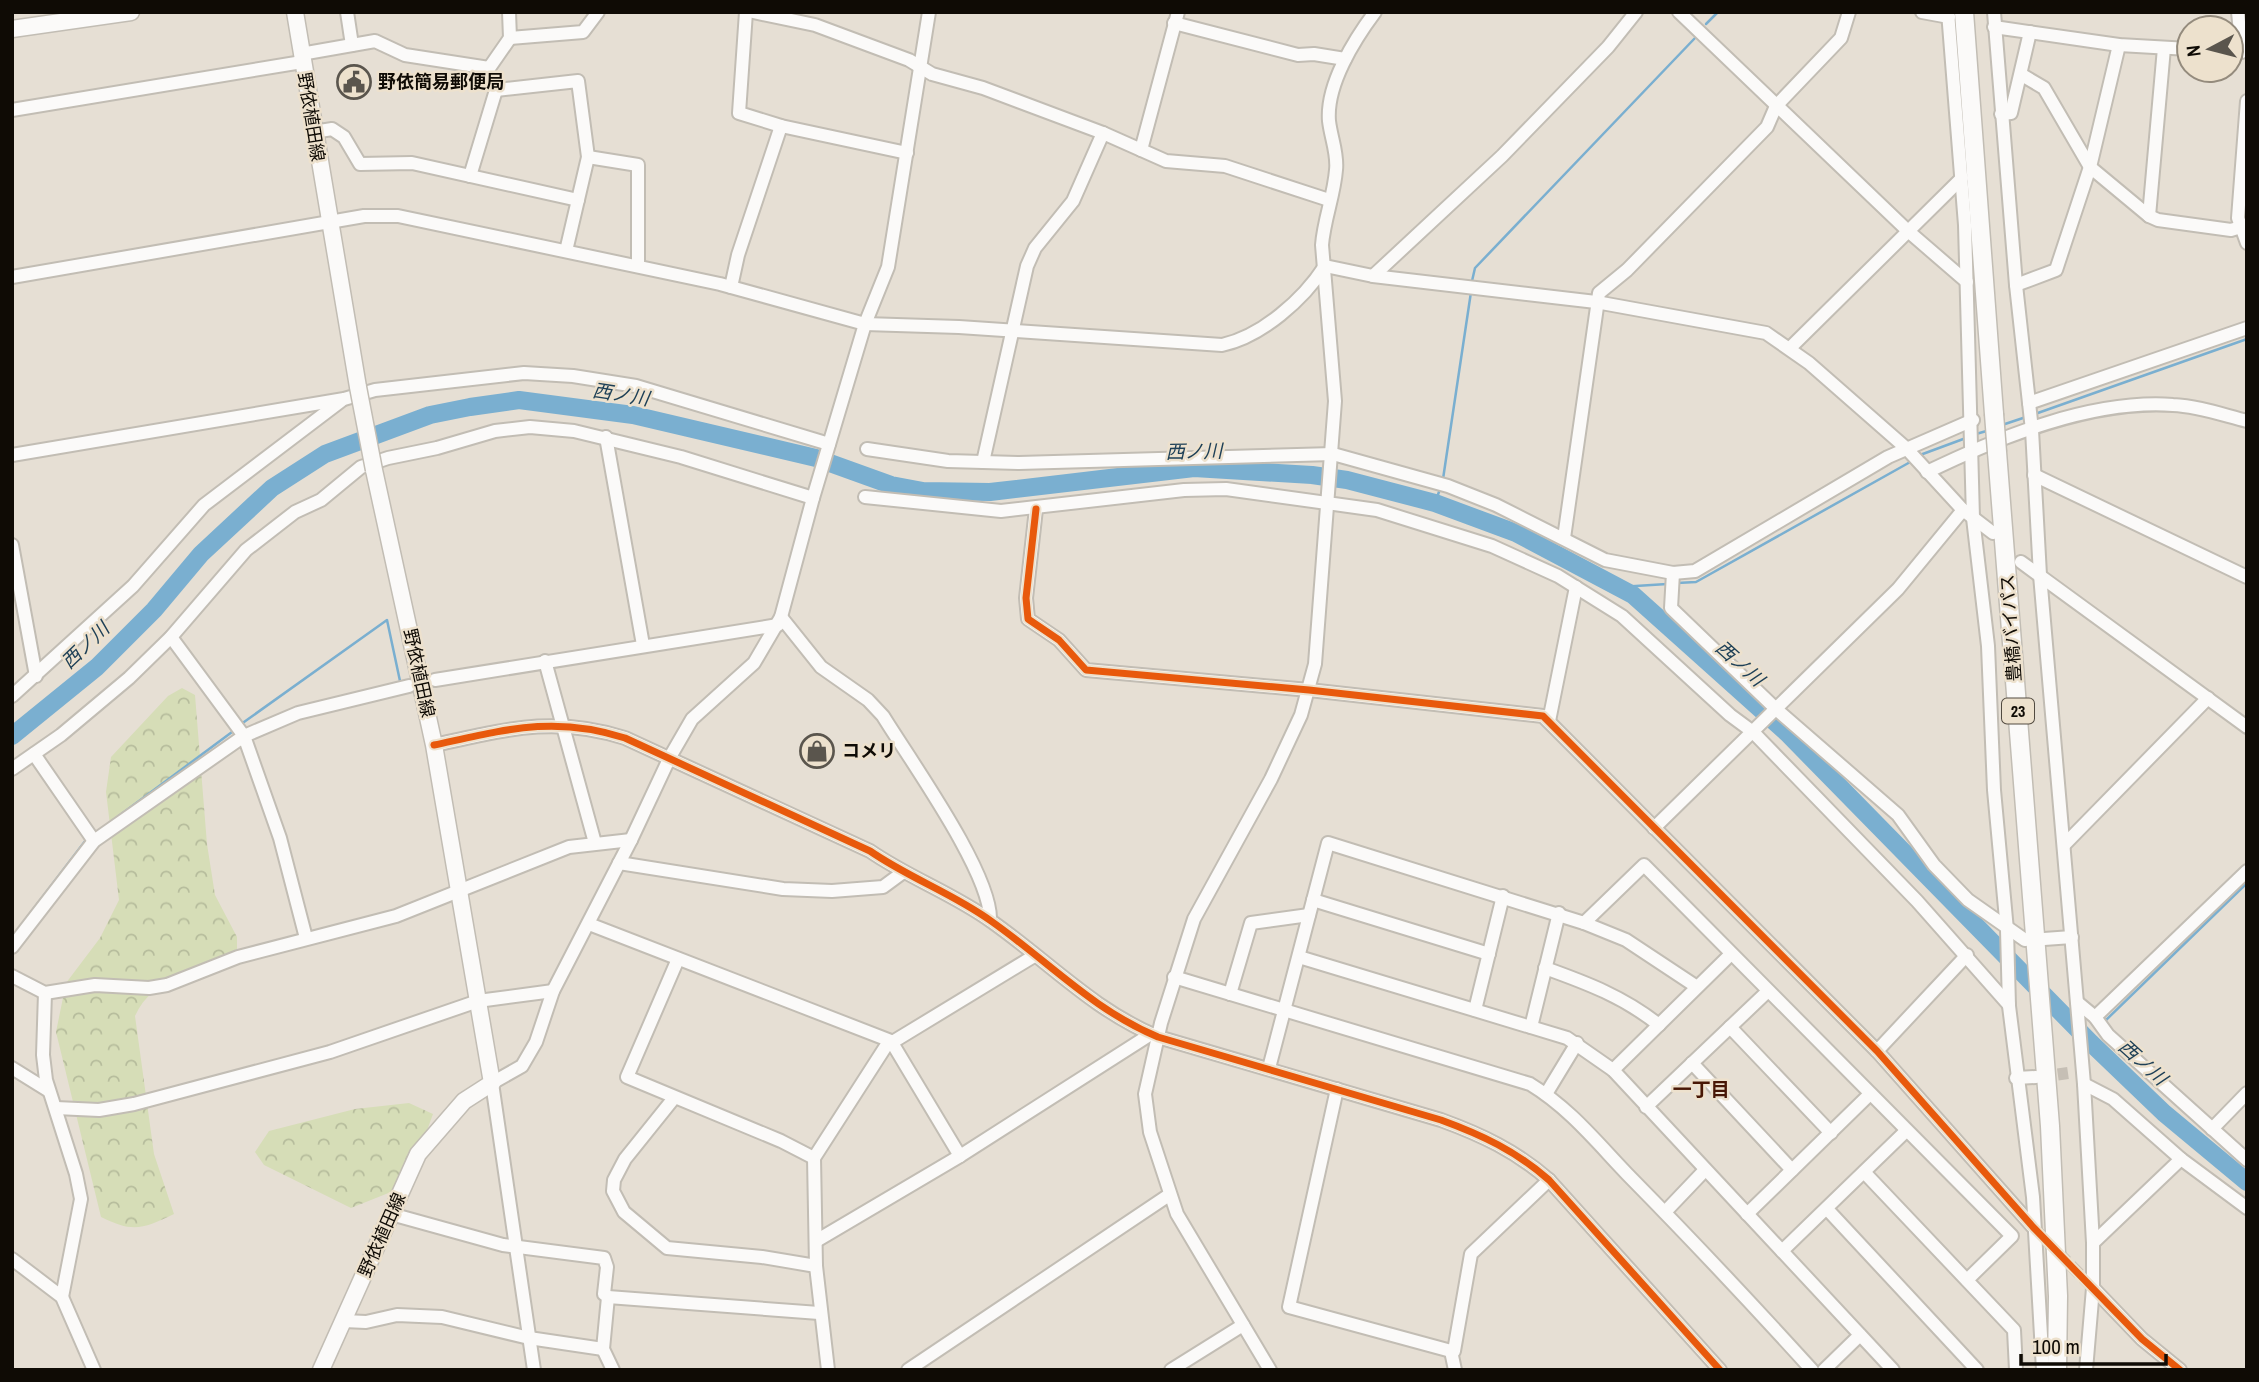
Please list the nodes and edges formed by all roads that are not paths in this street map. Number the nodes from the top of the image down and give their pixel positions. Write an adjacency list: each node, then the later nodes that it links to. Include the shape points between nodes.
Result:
1 (131, 12): 18 (main road)
2 (295, 12): 25 (main road, 野依植田線)
3 (347, 12): 21 (street)
4 (509, 12): 20 (street)
5 (598, 12): 20 (street, via 583,33)
6 (746, 12): 35 (street, via 740,113)
7 (754, 12): 27 (street, via 815,25)
8 (929, 12): 27 (street)
9 (1375, 12): 26 (street)
10 (1636, 12): 54 (street, via 1502,156)
11 (1679, 12): 32 (street)
12 (1849, 12): 32 (street, via 1836,44)
13 (1922, 12): 15 (street)
14 (1994, 12): 17 (street)
15 (1953, 14): 43 (street); 205 (highway, 豊橋バイパス / 23, bridge, via 1994,414 2038,971)
16 (1176, 18): 26 (street, via 1298,55); 38 (street)
17 (1994, 27): 19 (street); 34 (street)
18 (12, 29)
19 (2030, 32): 22 (street); 29 (street)
20 (510, 38): 28 (street)
21 (352, 44): 25 (street); 28 (street, via 375,41 405,55)
22 (2119, 45): 23 (street); 41 (street)
23 (2164, 48): 24 (street); 46 (street)
24 (2175, 48)
25 (302, 58): 33 (street); 36 (main road, 野依植田線)
26 (1345, 59): 45 (street, via 1329,119 1337,167)
27 (921, 67): 37 (street); 39 (street)
28 (489, 68): 30 (street, via 485,74)
29 (2022, 75): 34 (street, via 2011,113); 41 (street, via 2043,89)
30 (496, 90): 40 (street, via 578,81); 42 (street)
31 (2247, 101): 48 (street, via 2238,218)
32 (1776, 106): 49 (street); 59 (street, via 1767,127 1599,293)
33 (12, 110)
34 (2001, 114): 57 (street)
35 (781, 126): 39 (street); 58 (street)
36 (314, 132): 42 (street, via 332,129 344,136 360,164 412,163); 47 (main road, 野依植田線)
37 (1103, 132): 38 (street); 62 (street, via 1073,201 1035,248)
38 (1141, 150): 45 (street, via 1166,161 1225,166)
39 (907, 153): 60 (street, via 888,267)
40 (589, 157): 44 (street); 52 (street, via 638,165)
41 (2090, 167): 46 (street); 57 (street, via 2056,270)
42 (470, 176): 44 (street)
43 (1962, 178): 49 (street); 56 (street)
44 (578, 200): 51 (street)
45 (1329, 200): 53 (street, via 1324,222)
46 (2149, 216): 48 (street, via 2231,230)
47 (328, 223): 51 (street, via 398,216); 55 (street); 109 (main road, 野依植田線, bridge, via 374,470)
48 (2245, 226): 50 (street)
49 (1908, 231): 56 (street); 63 (street)
50 (2247, 243)
51 (566, 251): 52 (street)
52 (638, 266): 58 (street)
53 (1325, 266): 54 (street); 62 (street, via 1314,282 1261,327 1222,345); 74 (street, via 1335,401)
54 (1373, 276): 59 (street)
55 (12, 277)
56 (1967, 282): 67 (street)
57 (2016, 285): 65 (street)
58 (730, 287): 60 (street)
59 (1597, 302): 63 (street, via 1753,330); 85 (street)
60 (865, 324): 62 (street); 70 (street)
61 (2247, 328): 65 (street)
62 (1013, 330): 76 (street)
63 (1790, 348): 73 (street)
64 (344, 399): 70 (street, via 375,390 524,373 573,376 636,386); 75 (street); 97 (street, via 204,505 133,586)
65 (2029, 407): 68 (street)
66 (2247, 421): 68 (street, via 2177,405 2136,404)
67 (1972, 424): 71 (street); 73 (street)
68 (2031, 427): 71 (street); 78 (street)
69 (606, 438): 80 (street); 94 (street, via 530,427 495,431 361,467 246,550); 95 (street)
70 (829, 444): 80 (street)
71 (1973, 447): 77 (street); 83 (street)
72 (867, 449): 76 (street)
73 (1909, 450): 77 (street); 88 (street, via 1695,571)
74 (1333, 454): 76 (street); 81 (street); 85 (street, via 1442,484)
75 (12, 455)
76 (983, 462)
77 (1926, 468): 83 (street)
78 (2034, 475): 89 (street); 90 (street)
79 (865, 497): 82 (street, via 978,510)
80 (813, 498): 92 (street)
81 (1326, 502): 82 (street, via 1226,489 1184,490); 91 (street, via 1377,510 1457,534); 100 (street, via 1315,664)
82 (1036, 509): 100 (street, via 1026,598 1028,619 1059,640 1086,670)
83 (1968, 514): 84 (street); 103 (street); 129 (street, via 1987,636)
84 (1993, 533)
85 (1564, 538): 88 (street, via 1605,560)
86 (12, 545): 93 (street)
87 (2021, 562): 89 (street)
88 (1673, 575): 103 (street, via 1671,608)
89 (2040, 575): 102 (street); 117 (street)
90 (2247, 577)
91 (1576, 587): 104 (street); 107 (street, via 1622,616)
92 (780, 621): 95 (street); 111 (street, via 754,663 692,719); 126 (street, via 821,667 869,700 883,716 956,834 991,905)
93 (18, 624): 97 (street)
94 (171, 637): 108 (street); 110 (street, via 129,678)
95 (643, 645): 96 (street)
96 (545, 661): 98 (street); 105 (street)
97 (36, 676): 101 (street)
98 (435, 680)
99 (409, 686): 108 (street, via 298,713)
100 (1309, 690): 104 (street, via 1536,714); 143 (street, via 1245,832 1200,907)
101 (12, 696)
102 (2208, 698): 106 (street); 117 (street)
103 (1775, 710): 107 (street); 129 (street, via 1898,815 1934,864)
104 (1549, 721): 113 (street)
105 (563, 724): 109 (street, via 521,726); 111 (street, via 596,728); 116 (street)
106 (2247, 727)
107 (1753, 732): 113 (street); 137 (street)
108 (244, 736): 115 (street); 131 (street, via 280,838)
109 (434, 745): 121 (main road, 野依植田線)
110 (34, 754): 112 (street); 115 (street)
111 (670, 757): 114 (street); 120 (street, via 870,851)
112 (12, 769)
113 (1654, 828): 161 (street)
114 (631, 840): 116 (street); 118 (street)
115 (94, 841): 134 (street)
116 (596, 843): 121 (street, via 569,847)
117 (2065, 844): 130 (street)
118 (619, 863): 120 (street, via 783,889 832,891 883,887); 128 (street)
119 (2247, 871): 154 (street)
120 (902, 873): 126 (street)
121 (459, 889): 131 (street, via 396,916); 149 (main road, 野依植田線)
122 (1503, 896): 123 (street, via 1328,843); 124 (street); 135 (street)
123 (1313, 901): 125 (street); 135 (street)
124 (1559, 913): 127 (street); 141 (street)
125 (1309, 915): 139 (street); 148 (street, via 1251,923)
126 (990, 920): 138 (street)
127 (1584, 923): 136 (street, via 1644,865); 144 (street, via 1626,940)
128 (589, 924): 140 (street); 145 (street)
129 (2006, 933): 133 (street); 150 (street)
130 (2072, 937): 132 (street); 151 (street)
131 (306, 938): 147 (street, via 237,957 167,985 95,985)
132 (2044, 939)
133 (2025, 940)
134 (12, 947)
135 (1489, 954): 152 (street)
136 (1731, 954): 144 (street); 146 (street)
137 (1967, 955): 150 (street); 161 (street)
138 (1034, 956): 158 (street, via 1112,1015); 159 (street)
139 (1299, 957): 152 (street); 153 (street)
140 (678, 958): 159 (street); 176 (street, via 628,1077)
141 (1545, 968): 155 (street, via 1596,986); 156 (street)
142 (12, 976): 147 (street)
143 (1174, 977): 148 (street); 158 (street)
144 (1697, 987): 155 (street)
145 (553, 991): 149 (street); 170 (street, via 536,1042 522,1066)
146 (1768, 991): 157 (street); 175 (street)
147 (45, 993): 172 (street, via 43,1055)
148 (1230, 994): 153 (street)
149 (478, 1002): 170 (main road, 野依植田線); 178 (street, via 330,1052 134,1104 99,1110)
150 (2009, 1002): 168 (street)
151 (2078, 1008): 154 (street); 169 (street)
152 (1475, 1010): 156 (street)
153 (1285, 1011): 164 (street); 174 (street, via 1530,1084)
154 (2095, 1017): 179 (street, via 2108,1035)
155 (1659, 1024): 165 (street)
156 (1531, 1027): 160 (street)
157 (1730, 1027): 162 (street); 181 (street)
158 (1154, 1036): 164 (street); 182 (street); 190 (street, via 1145,1094 1150,1132)
159 (891, 1041): 182 (street); 183 (street)
160 (1577, 1043): 165 (street); 174 (street)
161 (1877, 1051): 196 (street)
162 (1692, 1063): 177 (street); 187 (street)
163 (12, 1068): 172 (street)
164 (1269, 1068): 171 (street)
165 (1613, 1070): 177 (street)
166 (2068, 1073): 169 (street)
167 (2036, 1077): 168 (street)
168 (2016, 1078): 196 (street)
169 (2083, 1078): 184 (street); 198 (street)
170 (492, 1083): 194 (main road, 野依植田線, via 464,1101 418,1154); 199 (street)
171 (1337, 1089): 189 (street, via 1486,1137 1523,1157); 214 (street, via 1289,1307)
172 (49, 1091): 178 (street)
173 (2247, 1093): 179 (street)
174 (1546, 1094): 193 (street, via 1568,1110)
175 (1870, 1094): 180 (street); 181 (street)
176 (674, 1098): 183 (street); 202 (street, via 625,1159 614,1180 613,1191 624,1212 667,1248)
177 (1646, 1107): 186 (street)
178 (56, 1108): 206 (street, via 81,1199)
179 (2212, 1129): 185 (street)
180 (1906, 1131): 188 (street); 203 (street, via 2012,1236)
181 (1831, 1133): 187 (street)
182 (960, 1156): 197 (street)
183 (814, 1158): 197 (street)
184 (2181, 1159): 191 (street); 198 (street)
185 (2247, 1160)
186 (1705, 1170): 193 (street); 195 (street)
187 (1792, 1170): 195 (street)
188 (1864, 1172): 192 (street); 203 (street)
189 (1549, 1180): 214 (street, via 1471,1254); 224 (street)
190 (1169, 1195): 210 (street); 220 (street)
191 (2247, 1208)
192 (1827, 1209): 200 (street); 228 (street)
193 (1665, 1212): 225 (street)
194 (391, 1214): 199 (street); 209 (main road, 野依植田線)
195 (1747, 1214): 200 (street)
196 (2033, 1227): 230 (street)
197 (816, 1241): 202 (street)
198 (2093, 1243): 204 (street)
199 (516, 1248): 207 (street, via 604,1258 604,1294); 212 (street)
200 (1782, 1251): 211 (street)
201 (12, 1259): 206 (street)
202 (816, 1266): 208 (street)
203 (1967, 1280): 229 (street, via 2014,1330)
204 (2093, 1288): 233 (street); 234 (street, via 2142,1339)
205 (2058, 1296): 231 (highway, 豊橋バイパス / 23); 232 (highway, 23)
206 (62, 1297): 215 (street)
207 (608, 1297): 208 (street); 213 (street)
208 (819, 1313): 219 (street)
209 (344, 1321): 212 (street, via 397,1315 442,1317); 216 (main road, 野依植田線)
210 (1243, 1325): 221 (street); 222 (street)
211 (1860, 1335): 226 (street); 227 (street)
212 (529, 1338): 213 (street); 217 (street)
213 (603, 1349): 218 (street)
214 (1451, 1351): 223 (street)
215 (94, 1370)
216 (321, 1370)
217 (534, 1370)
218 (613, 1370)
219 (828, 1370)
220 (908, 1370)
221 (1171, 1370)
222 (1270, 1370)
223 (1455, 1370)
224 (1720, 1370)
225 (1812, 1370)
226 (1824, 1370)
227 (1893, 1370)
228 (1977, 1370)
229 (2016, 1370)
230 (2043, 1370)
231 (2057, 1370)
232 (2064, 1370)
233 (2086, 1370)
234 (2180, 1370)

